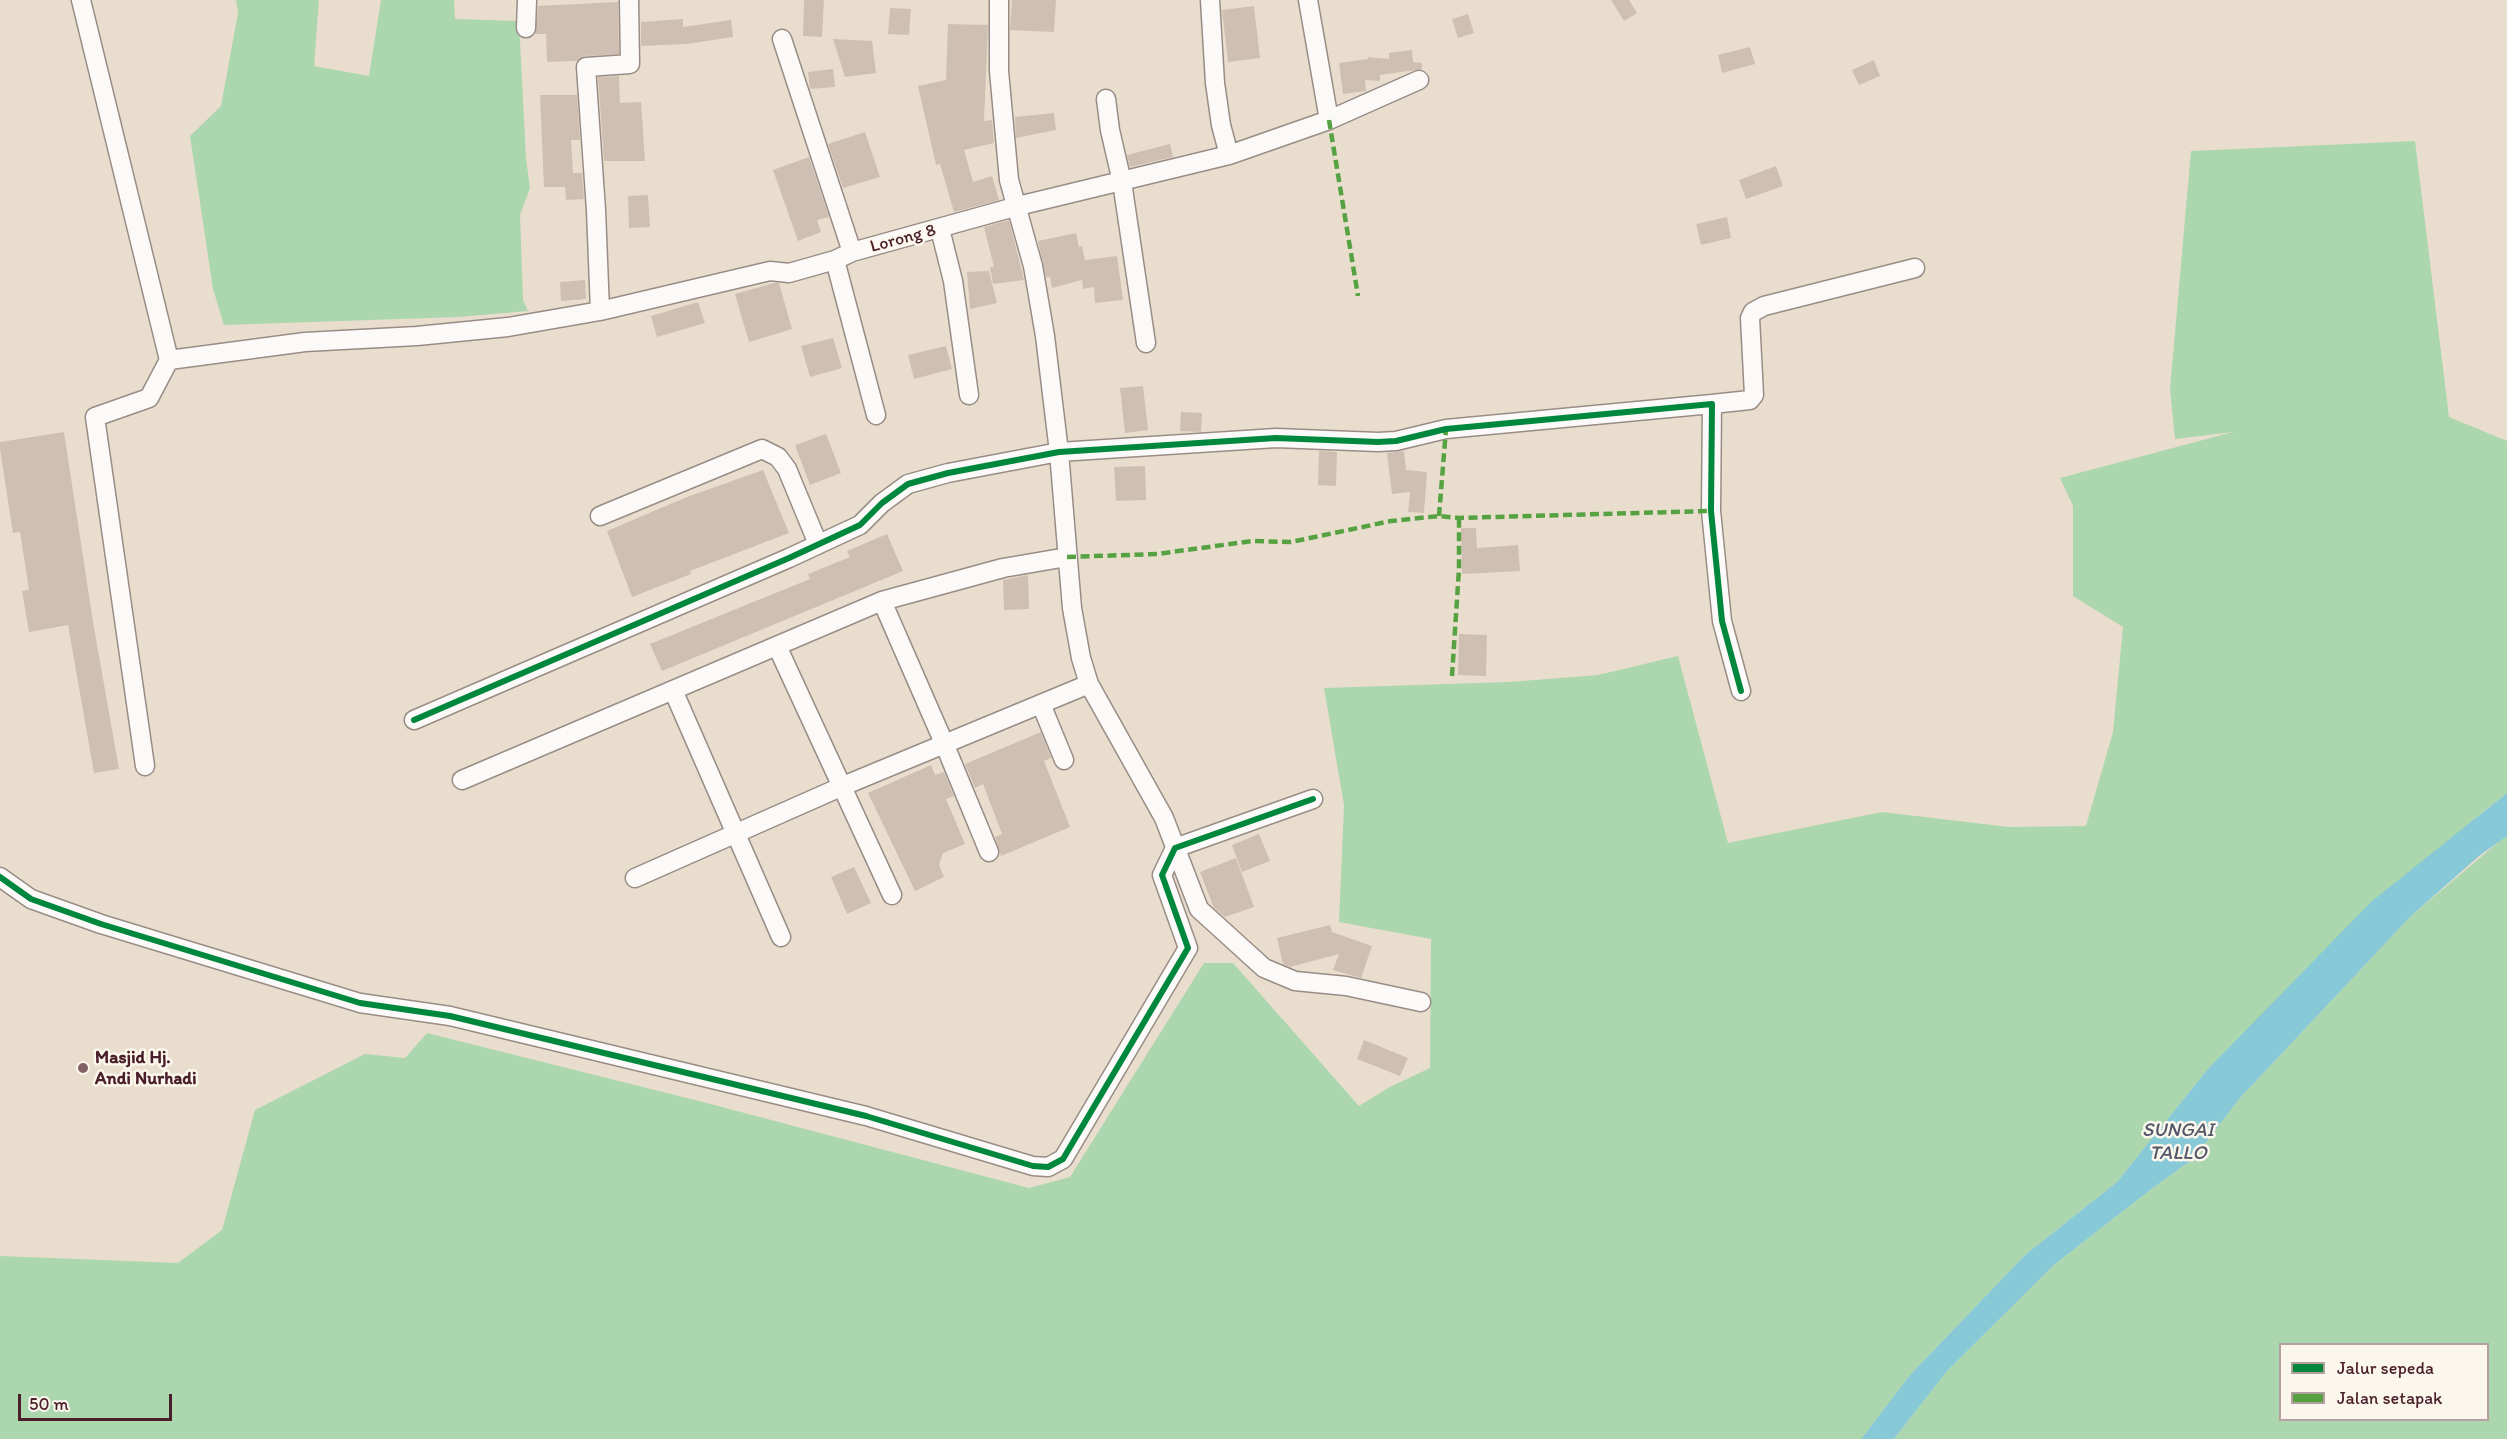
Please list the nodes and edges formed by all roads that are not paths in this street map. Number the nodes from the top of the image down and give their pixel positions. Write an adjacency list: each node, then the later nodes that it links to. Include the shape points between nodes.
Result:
1 (81, 0): 21 (street)
2 (527, 0): 7 (street)
3 (629, 0): 19 (street, via 630,64 586,67)
4 (999, 0): 14 (street, via 1001,109 1009,180)
5 (1210, 0): 12 (street, via 1215,83)
6 (1308, 0): 11 (street)
7 (526, 28)
8 (782, 39): 16 (street)
9 (1419, 80): 11 (street, Lorong 8)
10 (1106, 99): 13 (street)
11 (1329, 120): 12 (street, Lorong 8)
12 (1229, 155): 13 (street, Lorong 8)
13 (1122, 182): 14 (street, Lorong 8); 20 (street)
14 (1018, 206): 15 (street, Lorong 8); 25 (street, via 1041,312)
15 (940, 229): 16 (street, Lorong 8); 22 (street, via 953,281)
16 (852, 252): 17 (street, Lorong 8)
17 (835, 260): 19 (street, Lorong 8, via 789,273 770,271); 24 (street)
18 (1915, 268): 23 (street, via 1753,312 1750,318 1754,395 1750,400)
19 (600, 311): 21 (street, Lorong 8, via 508,327 305,342)
20 (1146, 343)
21 (169, 360): 38 (street, via 149,398 94,417)
22 (969, 395)
23 (1712, 404): 25 (street, via 1446,429 1396,441 1276,438); 33 (street, via 1711,511 1722,621)
24 (876, 415)
25 (1059, 452): 27 (street, via 908,484 860,525); 28 (street)
26 (600, 516): 27 (street, via 762,449 778,457 787,469)
27 (818, 544): 35 (street)
28 (1066, 557): 29 (street, via 1003,568); 31 (street, via 1075,628)
29 (882, 601): 30 (street); 36 (street)
30 (777, 646): 32 (street); 40 (street)
31 (1089, 684): 34 (street); 43 (street, via 1150,790)
32 (673, 690): 39 (street); 42 (street)
33 (1741, 691)
34 (1041, 704): 36 (street); 37 (street)
35 (414, 720)
36 (944, 743): 40 (street); 44 (street)
37 (1064, 760)
38 (145, 766)
39 (462, 780)
40 (843, 786): 42 (street); 47 (street)
41 (1313, 799): 43 (street)
42 (735, 833): 46 (street); 48 (street)
43 (1175, 848): 45 (street, via 1162,875 1188,948 1063,1159 1048,1167 1032,1166 866,1116 462,1019 360,1003 101,924 31,899); 49 (street, via 1199,909 1264,968 1295,981 1346,986)
44 (989, 852)
45 (0, 877)
46 (635, 878)
47 (892, 895)
48 (781, 937)
49 (1421, 1002)

